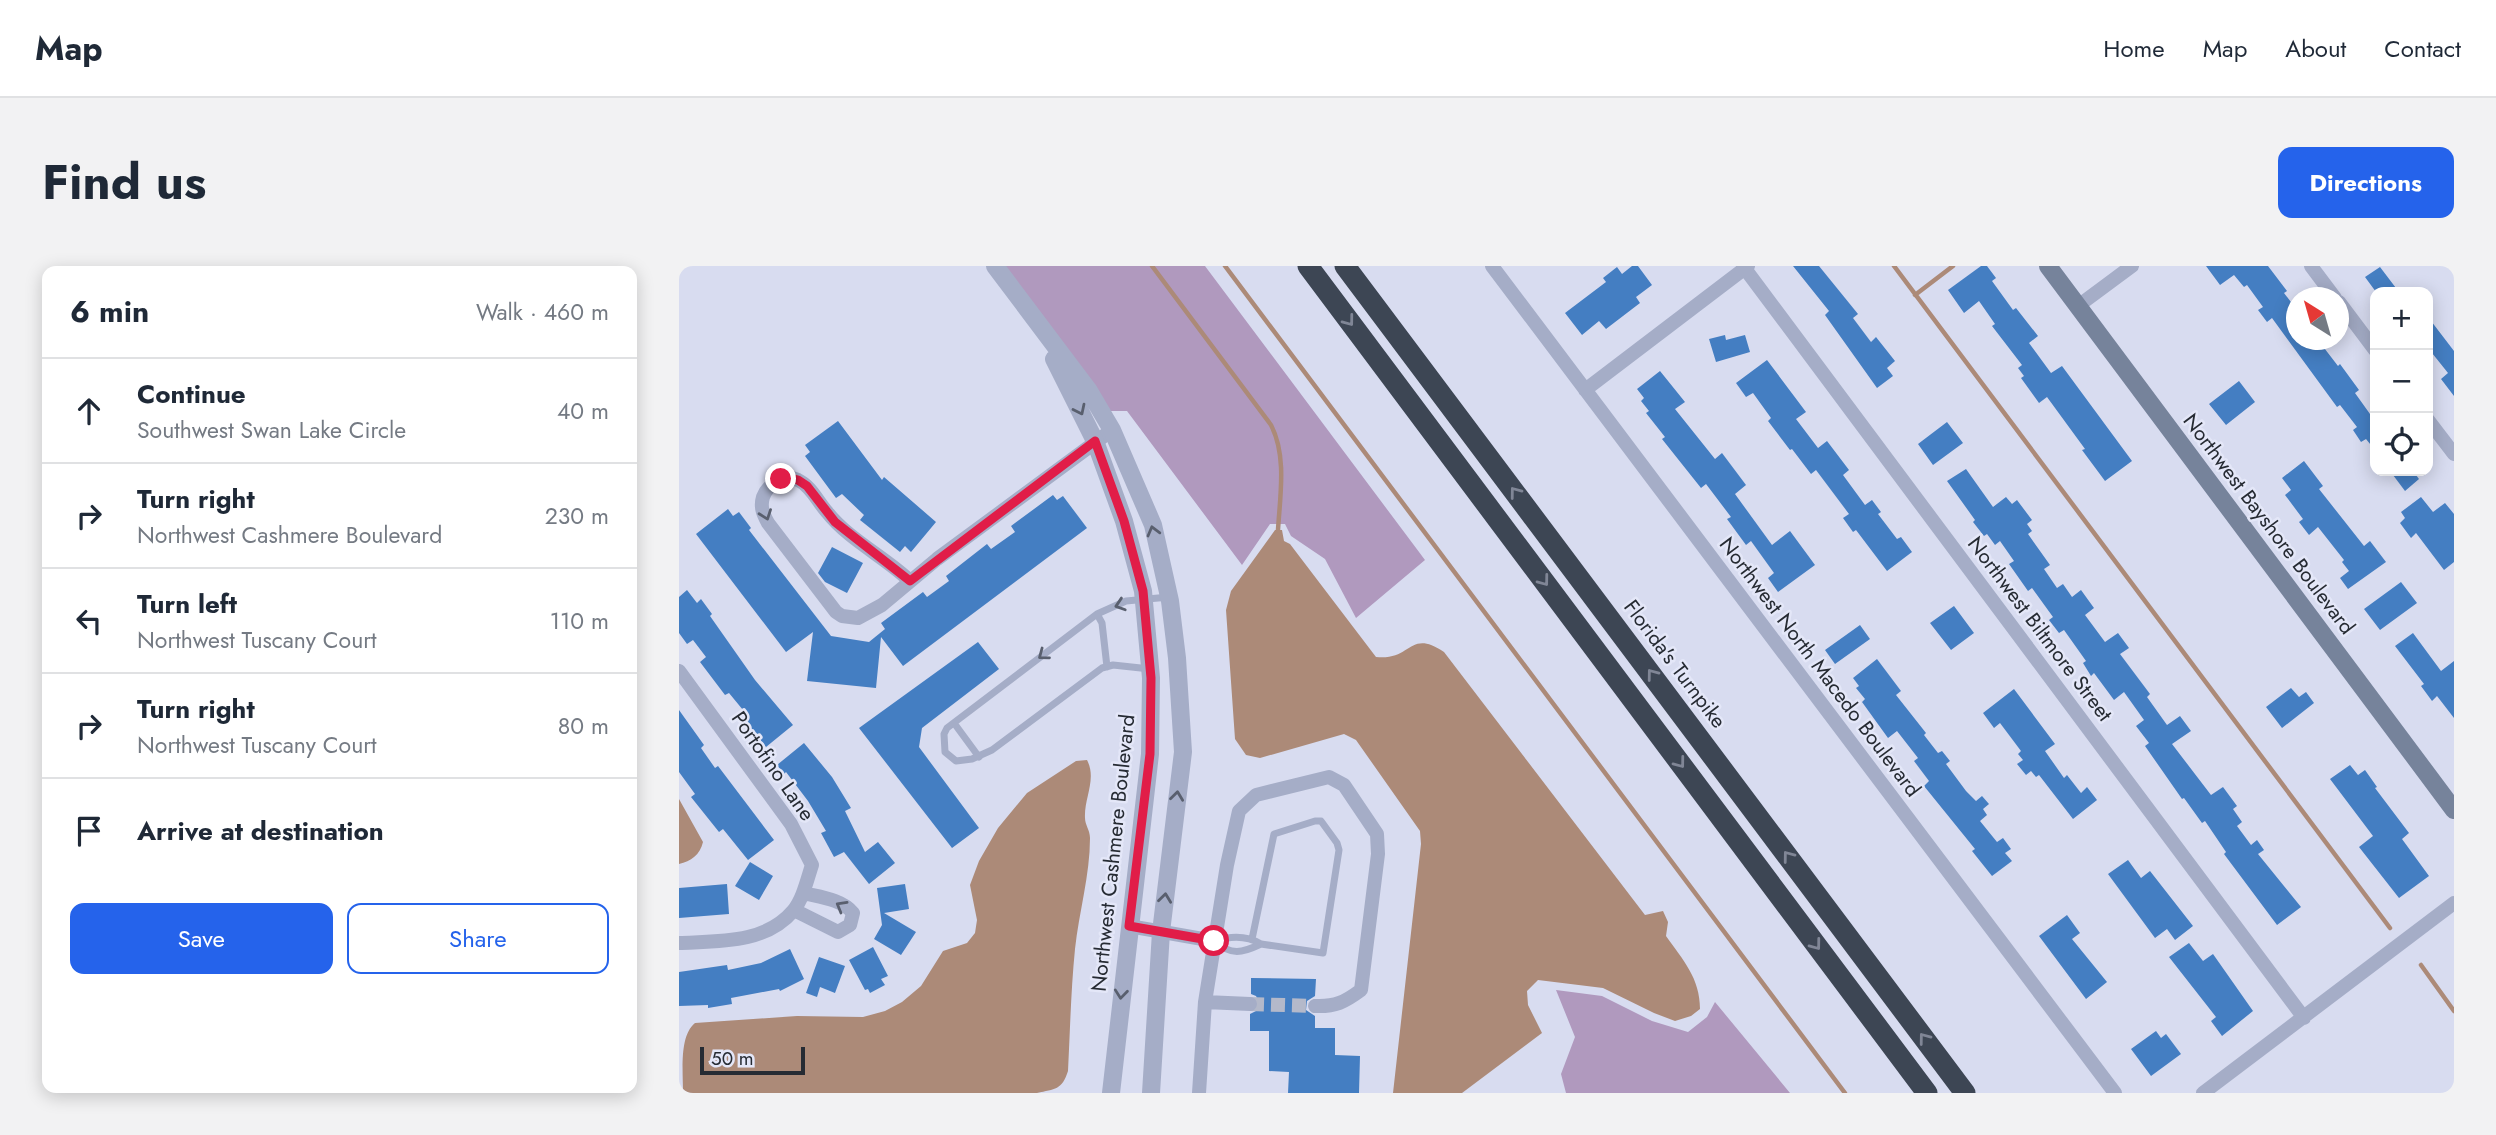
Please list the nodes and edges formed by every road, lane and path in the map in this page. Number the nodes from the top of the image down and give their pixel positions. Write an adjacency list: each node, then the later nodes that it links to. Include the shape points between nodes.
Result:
1 (995, 266): 10 (street, Northwest Cashmere Boulevard)
2 (1308, 266): 45 (highway, one-way to 45)
3 (1345, 266): 46 (highway, Florida's Turnpike, one-way to 3)
4 (1492, 266): 14 (street, Northwest North Macedo Boulevard)
5 (2048, 266): 11 (main road, Northwest Bayshore Boulevard)
6 (2132, 266): 11 (street)
7 (2311, 266): 9 (street)
8 (1745, 267): 14 (street); 41 (street, Northwest Biltmore Street)
9 (2327, 287)
10 (1026, 306): 16 (street, Northwest Cashmere Boulevard); 17 (street, Northwest Cashmere Boulevard, one-way to 17)
11 (2078, 306): 28 (main road, Northwest Bayshore Boulevard)
12 (2349, 315): 13 (street)
13 (2370, 343)
14 (1585, 390): 47 (street, Northwest North Macedo Boulevard)
15 (2433, 427): 18 (street)
16 (1112, 430): 17 (street); 20 (street, Northwest Cashmere Boulevard, one-way to 16, via 1153,525)
17 (1095, 441): 19 (street); 21 (street, Northwest Cashmere Boulevard, via 1124,521)
18 (2454, 454)
19 (910, 581): 19 (street, one-way to 19, via 835,522 798,480 781,479 767,490 762,506 768,523 842,616 858,618 869,613)
20 (1169, 597): 21 (lane); 33 (street, Northwest Cashmere Boulevard, one-way to 20, via 1183,752)
21 (1144, 600): 22 (lane, one-way to 22, via 1126,601); 24 (street, Northwest Cashmere Boulevard)
22 (1097, 614): 23 (lane); 26 (lane, one-way to 26)
23 (1107, 667): 24 (lane); 27 (lane)
24 (1151, 669): 32 (street, Northwest Cashmere Boulevard, via 1150,754)
25 (679, 671): 29 (street, Portofino Lane, via 791,824 812,865)
26 (954, 723): 27 (lane); 27 (lane, via 944,734 945,752 956,761)
27 (979, 757)
28 (2454, 810)
29 (803, 893): 31 (street, Portofino Lane); 31 (street, one-way to 29, via 838,932 850,925 848,907)
30 (2454, 903): 41 (street)
31 (794, 910): 36 (street, Portofino Lane, via 775,927 744,939)
32 (1129, 926): 33 (street); 42 (street, Northwest Cashmere Boulevard, one-way to 42)
33 (1161, 932): 35 (street); 43 (street, Northwest Cashmere Boulevard)
34 (1252, 939): 35 (lane, via 1229,936); 37 (lane); 37 (lane, via 1274,835 1321,821 1339,850 1323,953)
35 (1214, 941): 37 (lane, via 1234,951); 38 (street); 40 (street, via 1239,811 1256,795 1294,785 1329,777 1343,785 1377,834 1377,868 1361,990 1345,1002)
36 (679, 943)
37 (1261, 944)
38 (1205, 1002): 39 (street); 44 (street)
39 (1250, 1004)
40 (1315, 1006)
41 (2304, 1018): 48 (street)
42 (1111, 1093)
43 (1151, 1093)
44 (1199, 1093)
45 (1927, 1093)
46 (1965, 1093)
47 (2115, 1093)
48 (2203, 1093)

